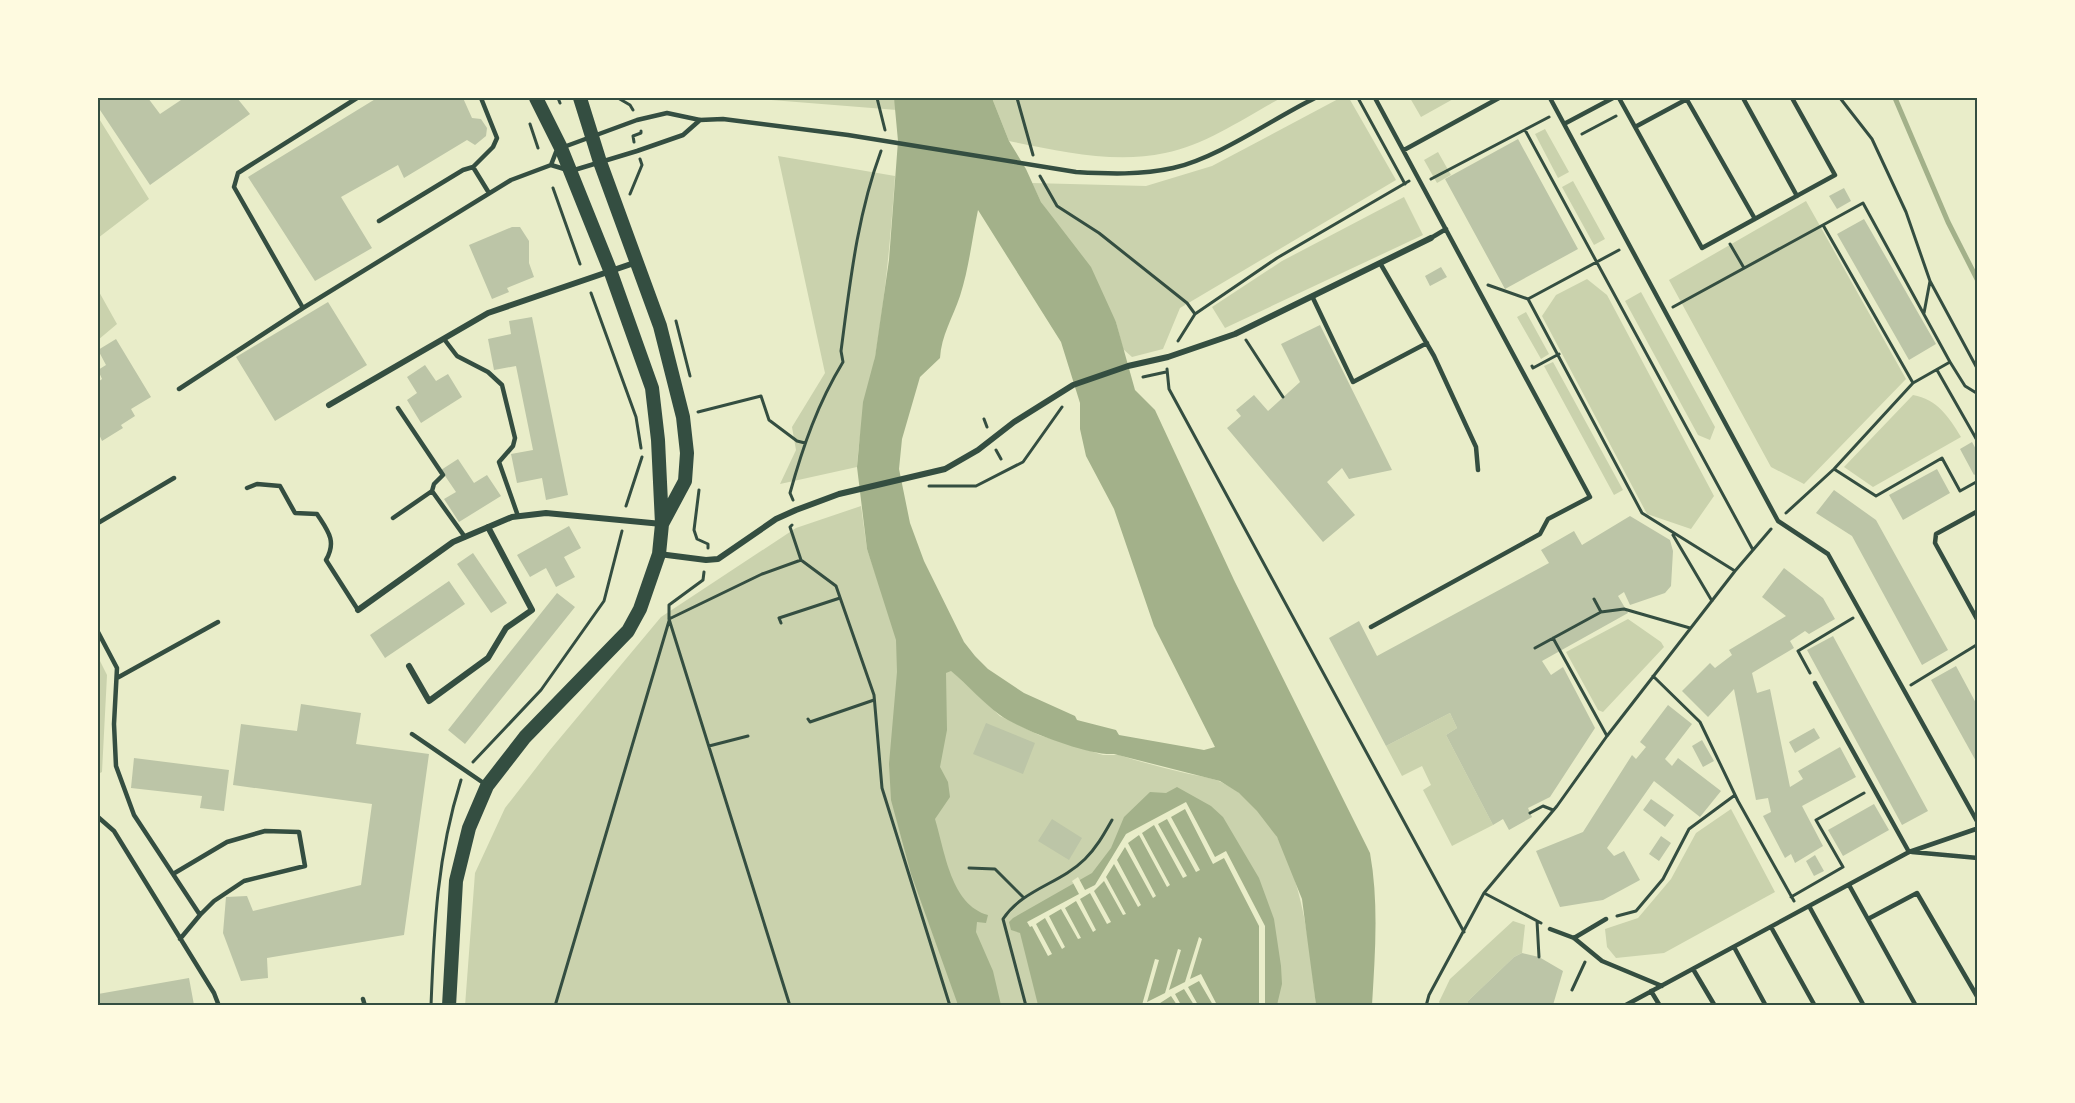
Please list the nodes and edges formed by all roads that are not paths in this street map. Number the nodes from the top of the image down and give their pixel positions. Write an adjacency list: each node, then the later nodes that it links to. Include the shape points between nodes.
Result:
1 (357, 98): 34 (lane, via 238,173 234,187)
2 (481, 98): 22 (lane, via 496,138 493,147)
3 (536, 98): 18 (main road)
4 (580, 98): 17 (main road)
5 (1314, 98): 14 (lane, via 1211,154 1176,168 1145,173 1076,172 848,135 723,119)
6 (1375, 98): 19 (lane)
7 (1499, 98): 19 (lane)
8 (1550, 98): 15 (lane)
9 (1613, 98): 15 (lane)
10 (1619, 98): 16 (lane)
11 (1687, 98): 16 (lane); 26 (lane)
12 (1743, 98): 25 (lane)
13 (1792, 98): 25 (lane, via 1835,175)
14 (700, 120): 17 (lane, via 667,113); 20 (lane, via 683,135)
15 (1564, 124): 63 (lane, via 1778,521 1828,554)
16 (1635, 127): 26 (lane, via 1702,248)
17 (592, 135): 18 (lane); 20 (main road)
18 (561, 148): 21 (lane); 23 (main road)
19 (1404, 150): 28 (lane)
20 (600, 162): 23 (lane); 30 (main road)
21 (551, 165): 23 (lane); 24 (lane)
22 (473, 167): 24 (lane); 27 (lane)
23 (571, 171): 32 (main road)
24 (489, 193): 34 (lane)
25 (1797, 196): 26 (lane)
26 (1755, 219)
27 (380, 221)
28 (1446, 229): 29 (lane); 55 (lane, via 1590,497 1548,519 1540,534)
29 (1431, 238): 31 (street)
30 (637, 262): 32 (street); 48 (main road, via 660,326 687,453 685,482)
31 (1380, 263): 33 (street); 36 (lane)
32 (610, 270): 35 (street, via 488,313); 48 (main road, via 652,388)
33 (1312, 296): 36 (lane, via 1353,382); 51 (street, via 1235,334 1073,385 945,469 838,494 776,519 718,559)
34 (303, 308): 37 (lane)
35 (444, 339): 38 (street); 45 (lane, via 457,356 488,372 502,385 515,438 499,462)
36 (1427, 344): 40 (lane, via 1476,447)
37 (178, 389)
38 (329, 405)
39 (398, 408): 43 (lane, via 443,475)
40 (1478, 470)
41 (174, 478): 47 (lane)
42 (247, 488): 52 (lane, via 257,484 280,486 295,513 317,514 332,538 333,549 327,560)
43 (432, 491): 46 (lane); 50 (lane)
44 (1977, 511): 53 (lane, via 1936,534 1935,543)
45 (518, 516): 48 (street, via 546,513); 49 (street)
46 (393, 518)
47 (98, 523)
48 (662, 524): 51 (main road)
49 (488, 527): 50 (street); 57 (street, via 532,610 506,628 489,658 429,701)
50 (465, 537): 52 (street)
51 (658, 554): 61 (main road, via 640,609 628,631 525,737)
52 (358, 610)
53 (1977, 621)
54 (218, 622): 58 (lane)
55 (1371, 627)
56 (98, 632): 58 (lane, via 117,668)
57 (409, 666)
58 (117, 678): 67 (lane, via 116,766 134,815)
59 (1815, 683): 65 (lane)
60 (412, 734): 61 (lane)
61 (487, 786): 85 (main road, via 469,828 456,881)
62 (98, 817): 75 (lane, via 114,831)
63 (1977, 826): 64 (lane); 65 (lane)
64 (1977, 836)
65 (1909, 852): 66 (lane); 68 (lane)
66 (1977, 858)
67 (172, 874): 70 (lane); 70 (lane, via 227,842 266,831 299,832 305,866 244,881)
68 (1849, 885): 69 (lane); 71 (lane)
69 (1809, 906): 73 (lane); 91 (lane)
70 (200, 915): 75 (lane)
71 (1868, 919): 81 (lane, via 1917,893); 92 (lane)
72 (1606, 920): 76 (lane)
73 (1771, 927): 77 (lane); 90 (lane)
74 (1550, 929): 76 (lane)
75 (180, 939): 83 (lane)
76 (1574, 939): 79 (lane, via 1602,961)
77 (1734, 947): 78 (lane); 89 (lane)
78 (1694, 969): 79 (lane); 88 (lane)
79 (1662, 986): 80 (lane)
80 (1651, 991): 86 (lane); 87 (lane)
81 (1977, 998)
82 (363, 999): 84 (lane)
83 (219, 1005)
84 (365, 1005)
85 (448, 1005)
86 (1624, 1005)
87 (1660, 1005)
88 (1715, 1005)
89 (1766, 1005)
90 (1815, 1005)
91 (1864, 1005)
92 (1916, 1005)

